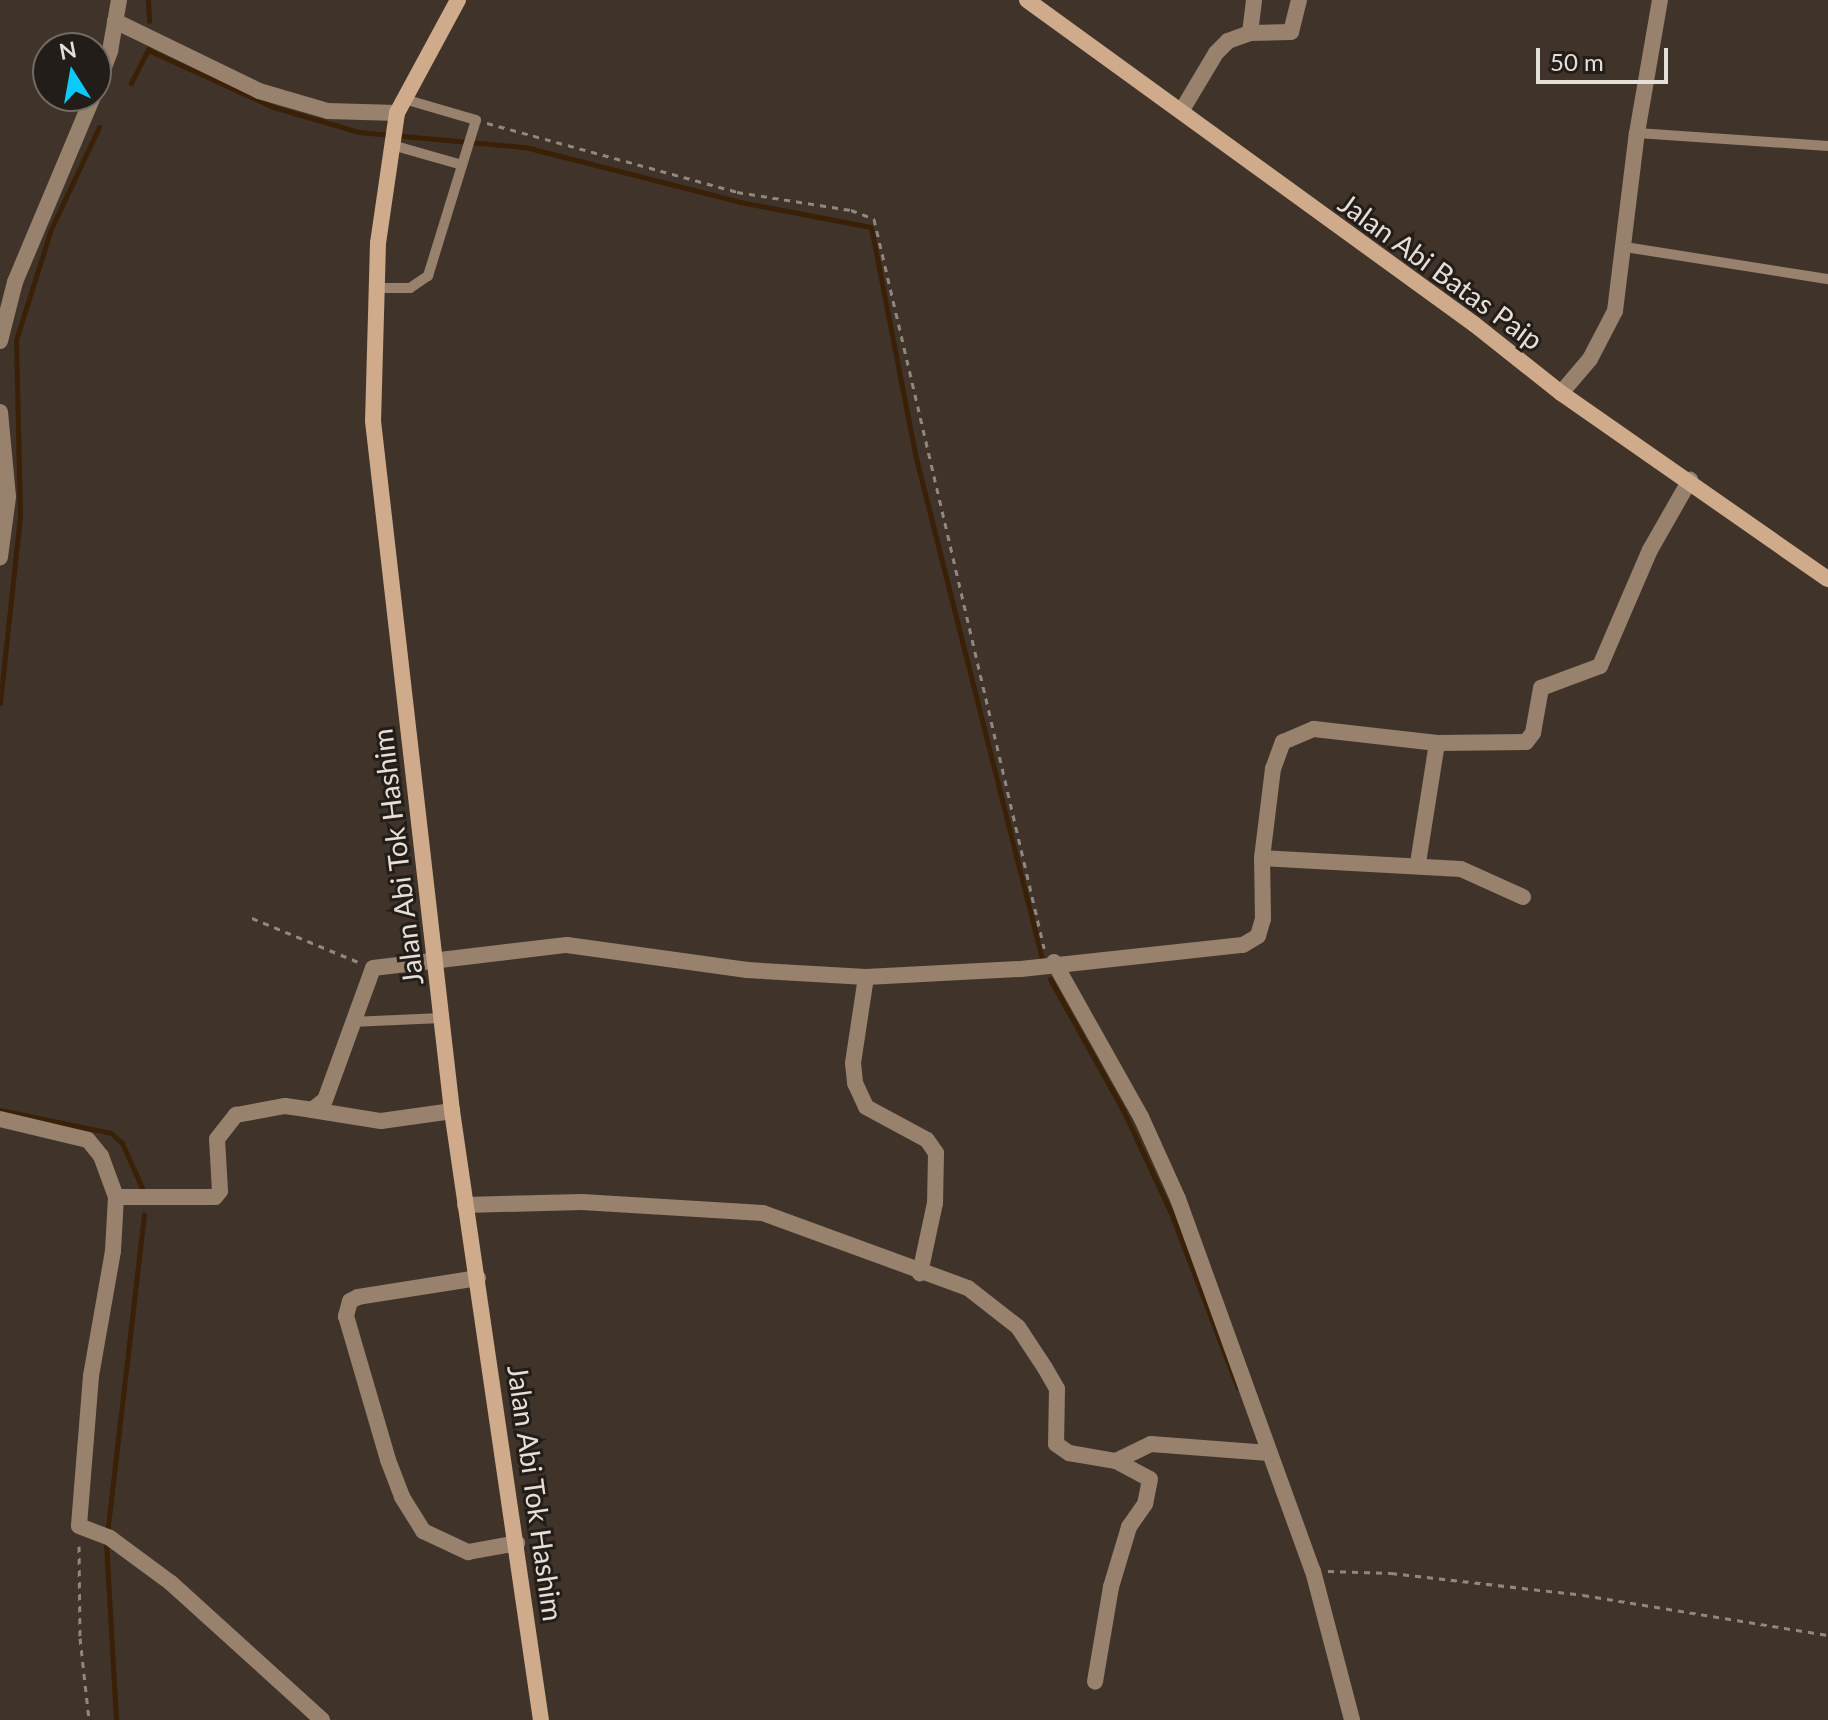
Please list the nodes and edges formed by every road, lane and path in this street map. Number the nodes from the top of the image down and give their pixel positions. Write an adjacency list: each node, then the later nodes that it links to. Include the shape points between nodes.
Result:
1 (119, 0): 7 (street)
2 (458, 0): 10 (main road, Jalan Abi Tok Hashim)
3 (1027, 0): 11 (main road, Jalan Abi Batas Paip)
4 (1254, 0): 9 (street)
5 (1299, 0): 9 (street, via 1291,32)
6 (1660, 0): 14 (street)
7 (115, 21): 8 (street); 10 (street, via 259,91 328,111)
8 (112, 32)
9 (1250, 33): 11 (street, via 1228,41 1216,53)
10 (400, 106): 13 (lane); 15 (main road, Jalan Abi Tok Hashim)
11 (1182, 110): 22 (main road, Jalan Abi Batas Paip)
12 (86, 112): 21 (street, via 15,282)
13 (476, 120): 17 (lane); 33 (path, via 737,192 851,210 874,219 1043,947)
14 (1637, 133): 16 (lane); 18 (street)
15 (392, 145): 17 (lane); 20 (main road, Jalan Abi Tok Hashim)
16 (1828, 146)
17 (462, 165): 20 (lane, via 428,276 410,288)
18 (1625, 247): 19 (lane); 22 (street, via 1610,322 1590,359)
19 (1828, 279)
20 (376, 288): 32 (main road, Jalan Abi Tok Hashim, via 373,421)
21 (0, 341)
22 (1561, 393): 24 (main road, Jalan Abi Batas Paip)
23 (0, 412): 25 (street, via 8,497)
24 (1690, 480): 26 (main road, Jalan Abi Batas Paip); 27 (street, via 1650,550 1600,666 1541,688 1533,733 1526,742)
25 (0, 557)
26 (1828, 579)
27 (1437, 743): 28 (street, via 1314,729 1295,734 1283,742 1273,769); 29 (street)
28 (1262, 858): 29 (street); 33 (street, via 1263,919 1258,936 1243,945)
29 (1418, 863): 30 (street, via 1461,869)
30 (1523, 897)
31 (252, 918): 34 (path)
32 (436, 960): 34 (street); 35 (street, via 567,945 747,970); 36 (main road, Jalan Abi Tok Hashim)
33 (1054, 962): 35 (street, via 1021,969); 45 (street, via 1141,1117 1172,1185)
34 (373, 968): 37 (street)
35 (866, 977): 43 (street, via 853,1063 855,1083 866,1107 927,1140 936,1153 935,1203)
36 (442, 1018): 37 (lane); 39 (main road, Jalan Abi Tok Hashim)
37 (351, 1022): 38 (street, via 336,1080)
38 (312, 1110): 39 (street, via 381,1121); 41 (street, via 285,1106 236,1115 217,1139 220,1191 215,1197)
39 (452, 1111): 42 (main road, Jalan Abi Tok Hashim)
40 (0, 1119): 41 (street, via 88,1140 101,1156)
41 (116, 1197): 47 (street, via 113,1251 91,1376)
42 (465, 1205): 43 (street, via 582,1202 763,1213); 44 (main road, Jalan Abi Tok Hashim)
43 (920, 1273): 46 (street, via 968,1288 1018,1327 1057,1389 1056,1444 1069,1453)
44 (478, 1278): 48 (main road, Jalan Abi Tok Hashim); 48 (street, via 358,1297 350,1301 346,1316 388,1460 423,1531 468,1552)
45 (1269, 1453): 46 (street, via 1151,1444); 49 (street)
46 (1116, 1461): 51 (street, via 1144,1472 1150,1488 1129,1527 1111,1587)
47 (85, 1527): 52 (path, via 80,1638); 53 (street, via 110,1538 171,1583)
48 (517, 1543): 54 (main road, Jalan Abi Tok Hashim)
49 (1313, 1571): 50 (path, via 1391,1573 1583,1595); 55 (street)
50 (1828, 1635)
51 (1095, 1682)
52 (89, 1720)
53 (322, 1720)
54 (541, 1720)
55 (1352, 1720)

